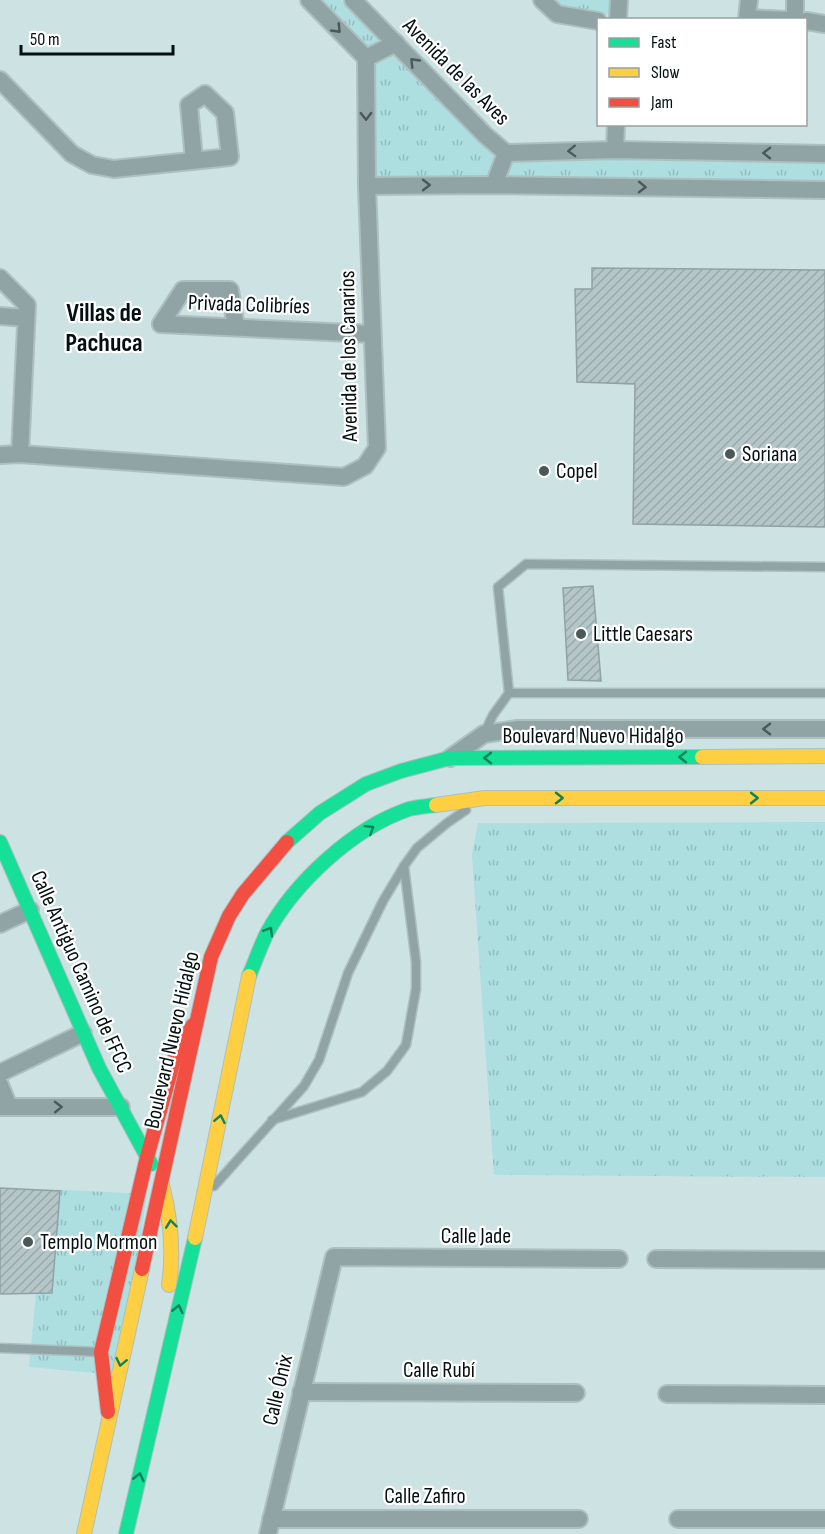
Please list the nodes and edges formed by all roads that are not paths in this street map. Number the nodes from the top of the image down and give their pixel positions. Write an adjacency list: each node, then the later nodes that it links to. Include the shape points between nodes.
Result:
1 (309, 0): 14 (street, one-way to 14)
2 (353, 0): 13 (street, Avenida de las Aves)
3 (542, 0): 10 (street, via 557,14)
4 (619, 0): 7 (street)
5 (748, 0): 8 (street)
6 (795, 0): 9 (street)
7 (618, 18)
8 (747, 18)
9 (795, 18)
10 (597, 21)
11 (807, 21): 12 (street)
12 (825, 24)
13 (396, 43): 14 (street); 18 (street, Avenida de las Aves, one-way to 13)
14 (366, 58): 22 (street, Avenida de los Canarios, one-way to 22)
15 (0, 80): 20 (street, via 72,154 92,165 114,169)
16 (616, 126): 17 (street)
17 (615, 150): 18 (street, Avenida de las Aves, one-way to 18); 19 (street, Avenida de las Aves, one-way to 17)
18 (506, 153): 21 (street)
19 (825, 154)
20 (194, 160)
21 (494, 185): 22 (street, one-way to 21); 23 (street, one-way to 23)
22 (367, 186): 28 (street, Avenida de los Canarios)
23 (825, 190)
24 (0, 278): 26 (street, via 27,305)
25 (0, 316): 26 (street)
26 (26, 318): 29 (street)
27 (236, 327): 27 (street, Privada Colibríes, via 230,290 183,290 161,324); 28 (street, Privada Colibríes)
28 (372, 334): 29 (street, Avenida de los Canarios, via 377,448 365,466 344,477)
29 (6, 455)
30 (825, 567): 31 (lane, via 526,564 498,586)
31 (509, 693): 32 (lane); 34 (lane)
32 (825, 693)
33 (825, 729): 34 (street, one-way to 34, via 518,729)
34 (484, 734): 36 (street)
35 (825, 756): 36 (main road, Boulevard Nuevo Hidalgo, one-way to 36)
36 (450, 758): 43 (main road, Boulevard Nuevo Hidalgo, via 396,772 354,790 300,829 263,867 232,910 211,957)
37 (484, 798): 38 (main road, one-way to 38); 40 (lane, via 447,823); 53 (main road, one-way to 37, via 247,979 273,924 322,863 373,826 410,809)
38 (825, 798)
39 (0, 842): 41 (main road, Calle Antiguo Camino de FFCC)
40 (404, 866): 50 (lane, via 348,973 319,1060 304,1086); 50 (lane, via 416,962 416,989 406,1045 387,1071 362,1092)
41 (30, 910): 42 (street); 44 (main road, Calle Antiguo Camino de FFCC)
42 (0, 924)
43 (196, 1021): 49 (main road, via 176,1053); 52 (main road, Boulevard Nuevo Hidalgo)
44 (83, 1033): 45 (street); 48 (main road, Calle Antiguo Camino de FFCC)
45 (0, 1073)
46 (0, 1085): 47 (street)
47 (5, 1107): 48 (street, one-way to 48)
48 (121, 1107): 49 (main road, via 134,1112); 51 (main road, Calle Antiguo Camino de FFCC); 54 (main road)
49 (151, 1110): 51 (main road)
50 (272, 1120): 53 (lane)
51 (147, 1157): 52 (main road, Calle Antiguo Camino de FFCC); 54 (main road)
52 (161, 1182): 61 (main road, one-way to 52, via 161,1329 174,1259 171,1220); 66 (main road, Boulevard Nuevo Hidalgo, one-way to 66)
53 (204, 1197): 61 (main road, one-way to 53)
54 (137, 1203): 60 (main road)
55 (334, 1257): 56 (street, Calle Jade); 62 (street, Calle Ónix)
56 (619, 1259)
57 (656, 1259): 58 (street)
58 (825, 1260)
59 (0, 1348): 60 (lane)
60 (101, 1352): 66 (main road)
61 (160, 1386): 72 (main road, one-way to 61)
62 (301, 1392): 63 (street, Calle Rubí); 70 (street, Calle Ónix)
63 (576, 1393)
64 (667, 1394): 65 (street)
65 (825, 1395)
66 (109, 1422): 71 (main road, Boulevard Nuevo Hidalgo)
67 (579, 1519): 70 (street, Calle Zafiro)
68 (678, 1519): 69 (street)
69 (825, 1519)
70 (269, 1527)
71 (84, 1534)
72 (126, 1534)

